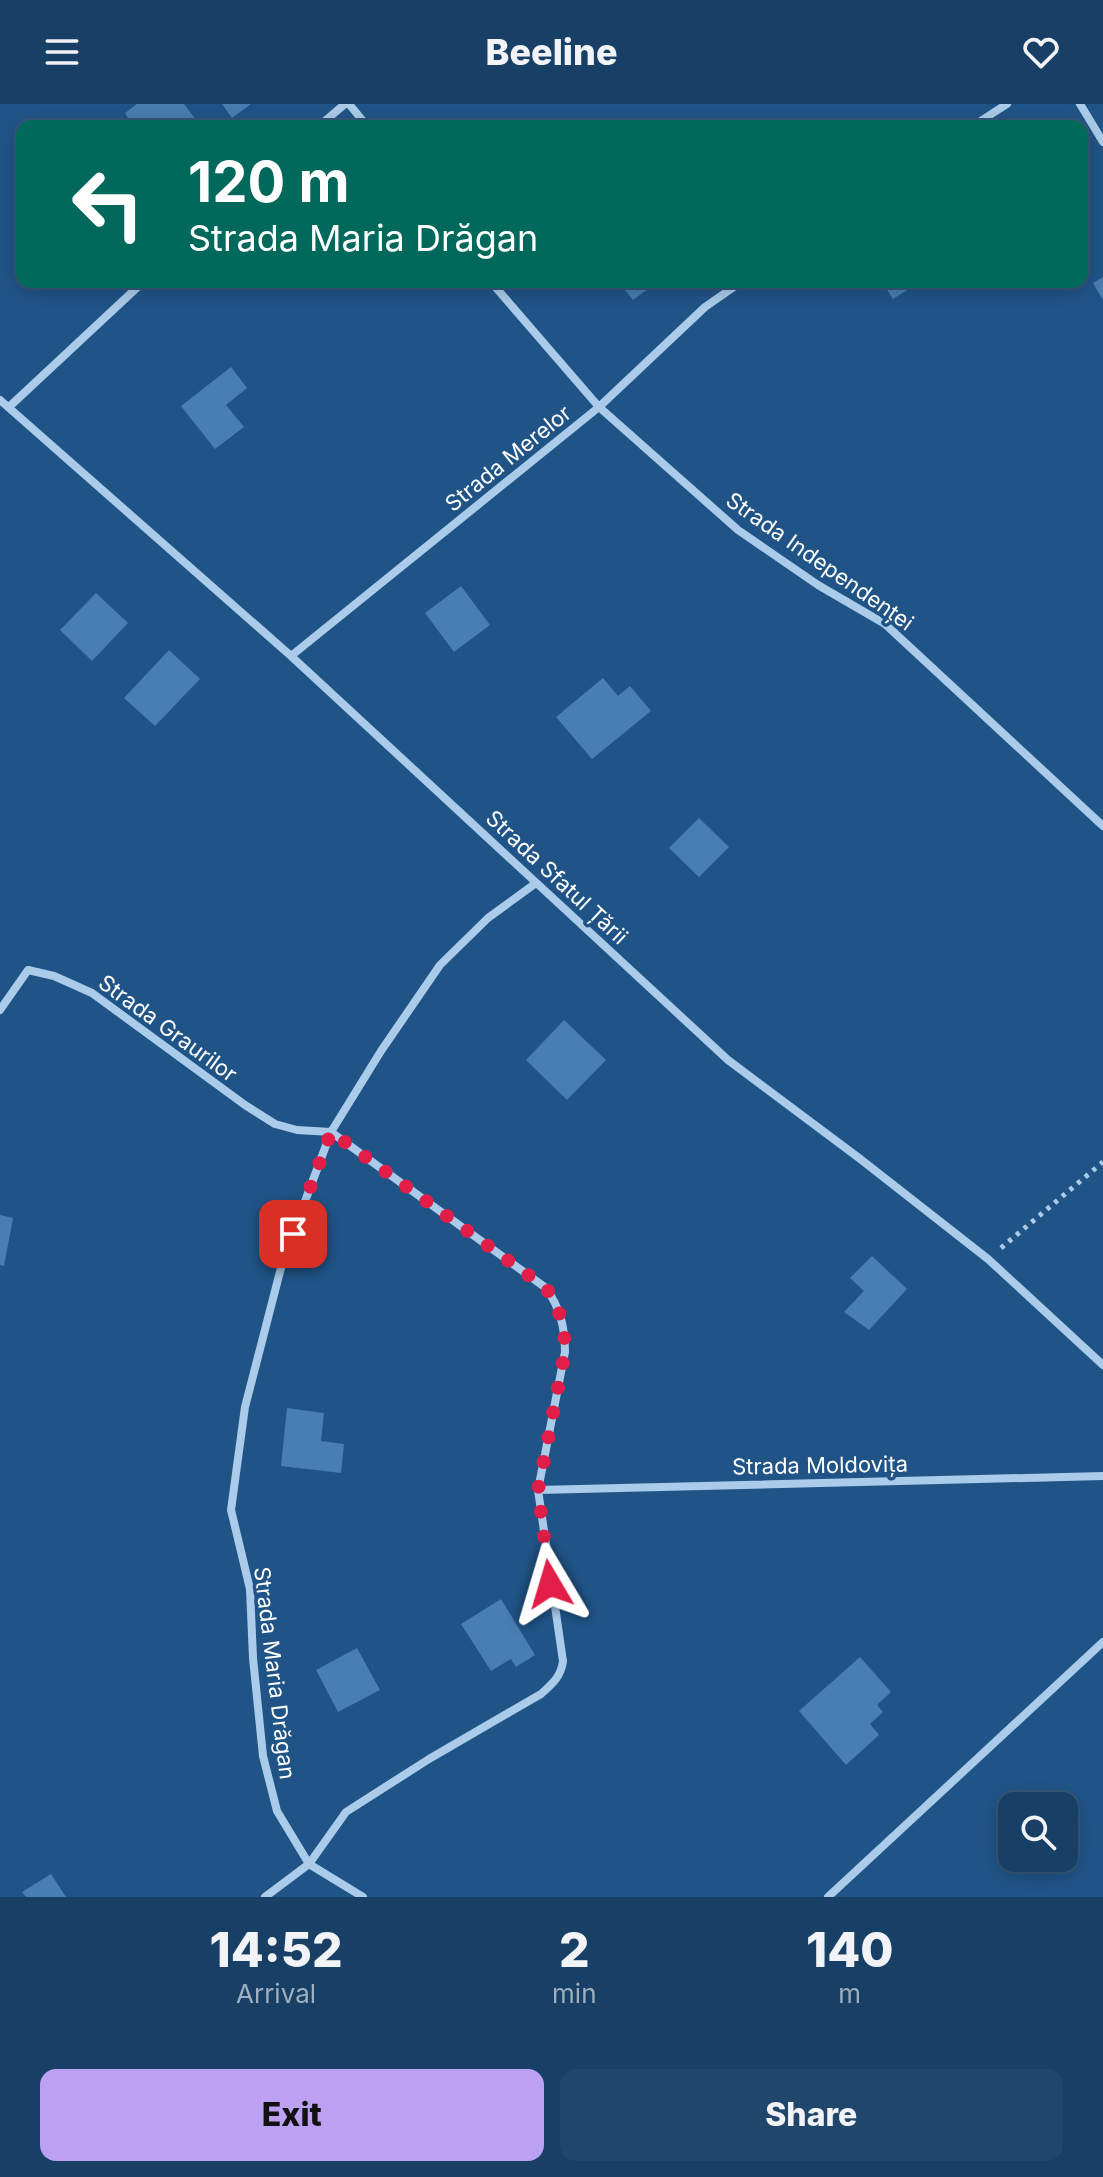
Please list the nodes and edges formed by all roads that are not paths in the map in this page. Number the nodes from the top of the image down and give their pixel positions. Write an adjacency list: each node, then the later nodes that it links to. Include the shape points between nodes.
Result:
1 (347, 104): 4 (street); 5 (street)
2 (1007, 104): 6 (street)
3 (1080, 104): 7 (street)
4 (327, 120)
5 (362, 120)
6 (982, 120)
7 (1103, 142)
8 (137, 288): 12 (street)
9 (496, 288): 13 (street, Strada Independenței)
10 (732, 288): 13 (street, Strada Merelor, via 705,307)
11 (0, 400): 12 (street, Strada Sfatul Țării)
12 (9, 407): 14 (street, Strada Sfatul Țării)
13 (599, 407): 14 (street, Strada Merelor); 15 (street, Strada Independenței, via 738,530 885,624)
14 (291, 656): 16 (street, Strada Sfatul Țării)
15 (1103, 826)
16 (536, 883): 18 (street, Strada Maria Drăgan, via 488,918 440,965); 19 (street, Strada Sfatul Țării, via 728,1060 988,1259)
17 (0, 1010): 18 (street, Strada Graurilor, via 28,970 54,976 92,993 275,1124)
18 (331, 1132): 21 (street, via 546,1288 554,1300 565,1352); 23 (street, Strada Maria Drăgan, via 283,1260 245,1407 231,1510 250,1589 263,1756 277,1811)
19 (1103, 1365)
20 (1103, 1476): 21 (street, Strada Moldovița)
21 (538, 1490): 23 (street, via 562,1670 541,1694 346,1812)
22 (1103, 1642): 26 (street)
23 (309, 1864): 24 (street); 25 (street, Strada Maria Drăgan)
24 (265, 1897)
25 (363, 1897)
26 (828, 1897)

